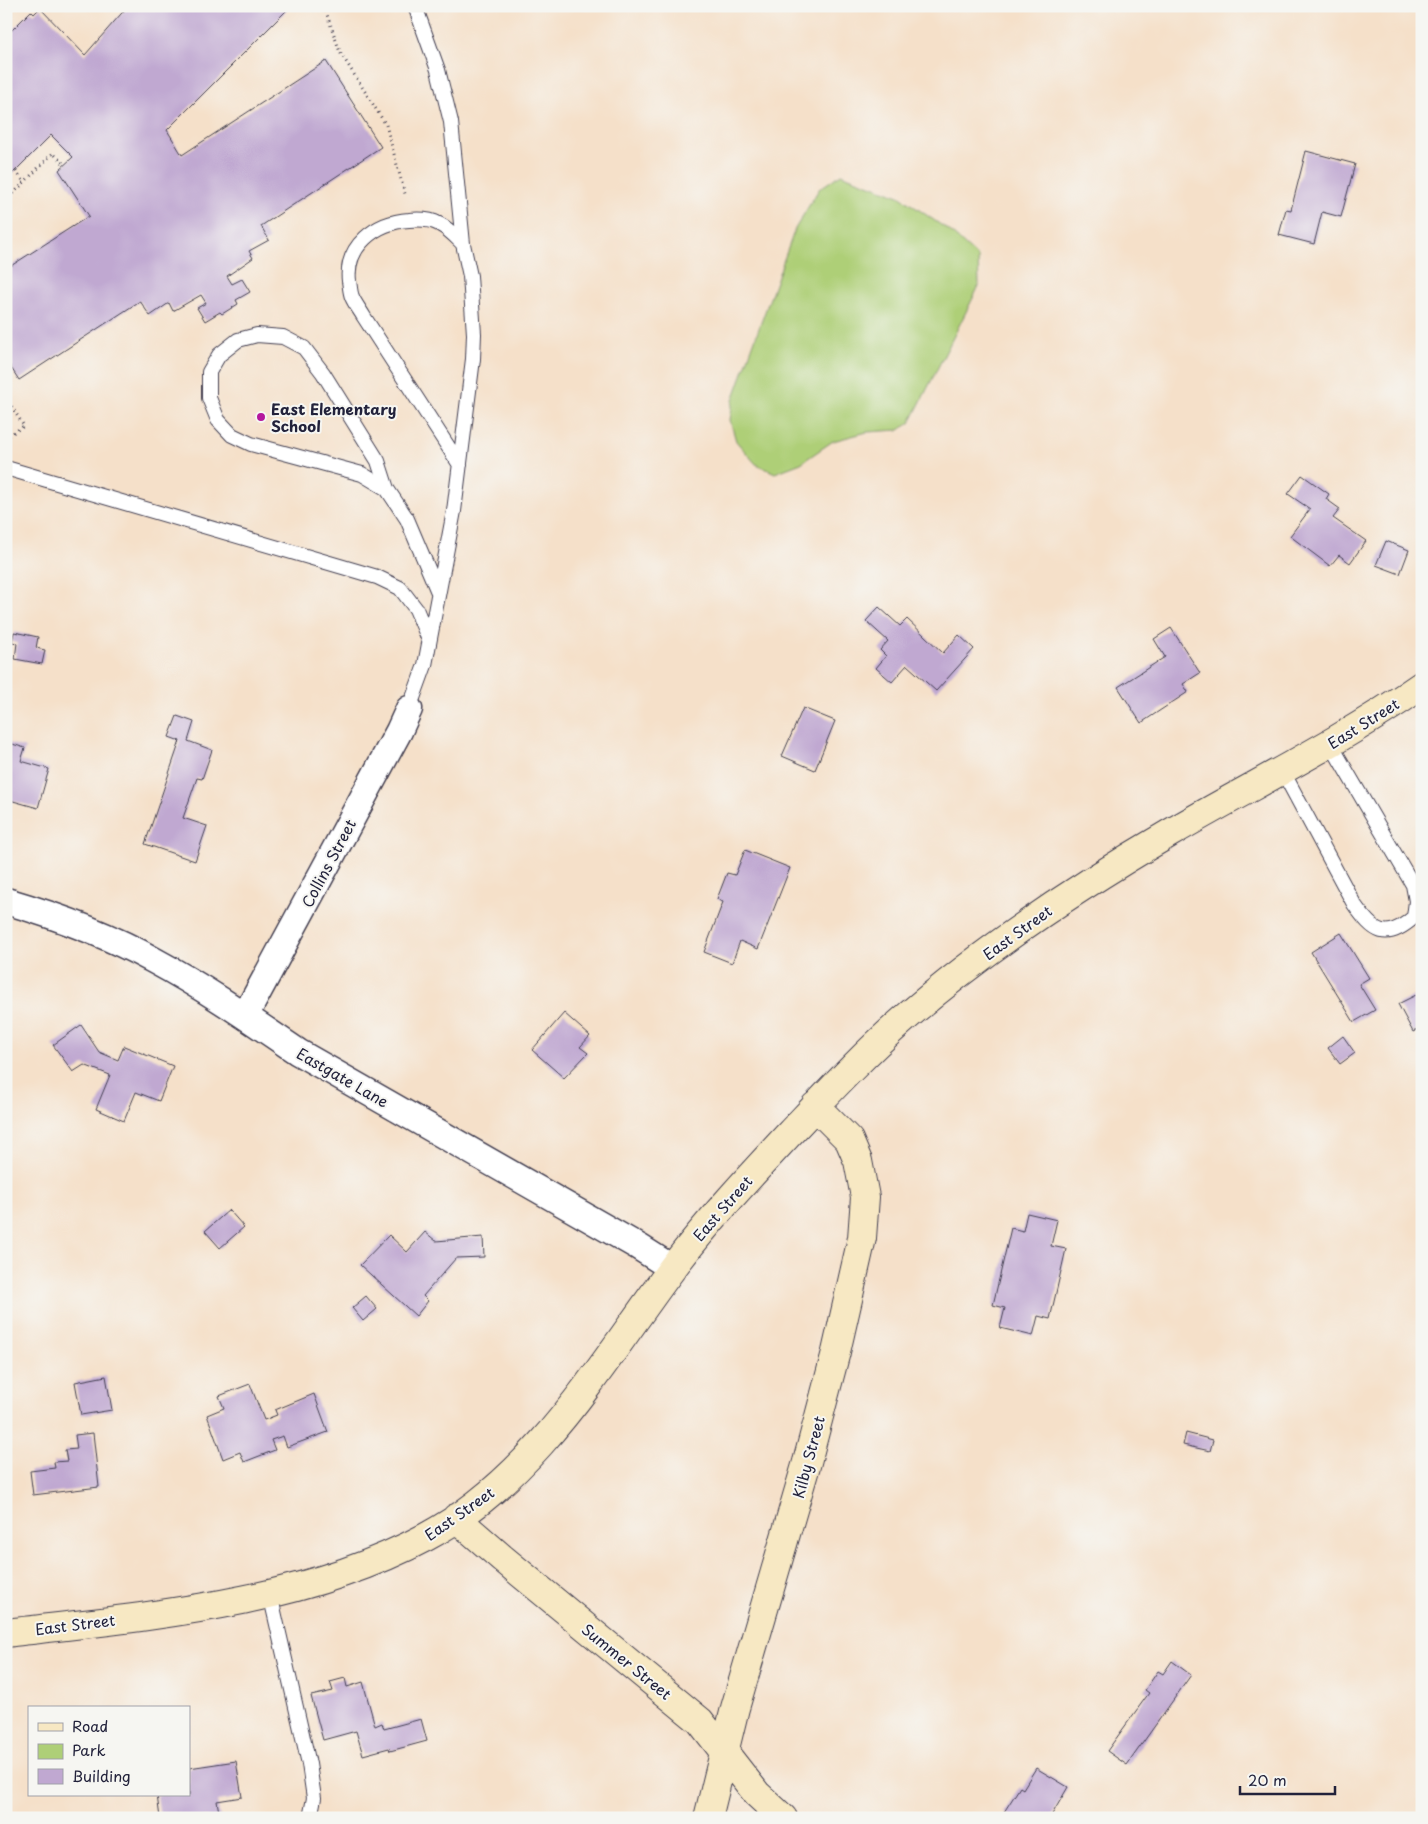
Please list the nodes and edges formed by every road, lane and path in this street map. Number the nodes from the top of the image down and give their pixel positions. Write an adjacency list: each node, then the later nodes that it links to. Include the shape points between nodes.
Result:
1 (324, 6): 6 (path, via 340,52 386,125)
2 (415, 6): 8 (lane, via 448,109)
3 (65, 165): 5 (path, via 53,153)
4 (16, 171): 5 (path)
5 (24, 182): 7 (path)
6 (405, 194)
7 (6, 201)
8 (462, 244): 11 (lane, via 470,276 474,334); 11 (lane, via 451,231 430,220 397,220 381,226 358,245 348,274 351,296)
9 (6, 398): 10 (path, via 24,426)
10 (6, 437)
11 (460, 465): 14 (lane)
12 (6, 468): 15 (lane, via 377,577 400,588 416,609)
13 (387, 489): 13 (lane, via 378,461 324,373 304,348 283,337 257,336 238,340 219,355 209,372 209,398 218,420 232,435 251,444 362,474); 14 (lane, via 407,519)
14 (438, 592): 15 (lane)
15 (429, 640): 17 (lane, via 425,665)
16 (1422, 685): 18 (main road, East Street)
17 (409, 708): 21 (street, Collins Street)
18 (1330, 743): 19 (main road, East Street); 19 (lane, via 1413,885 1414,917 1402,928 1386,932 1373,928 1363,918)
19 (1282, 770): 22 (main road, East Street, via 1132,855 1029,921 938,990)
20 (6, 901): 21 (street, Eastgate Lane, via 63,919 155,961)
21 (245, 1016): 23 (street, Eastgate Lane, via 298,1052)
22 (815, 1106): 23 (main road, East Street, via 743,1183); 27 (main road, Kilby Street, via 849,1140 858,1161 864,1197 862,1238 807,1462)
23 (672, 1268): 24 (main road, East Street, via 598,1374 543,1439 505,1479)
24 (456, 1518): 25 (main road, East Street, via 430,1535 360,1567 306,1586); 27 (main road, Summer Street, via 700,1721)
25 (270, 1594): 26 (main road, East Street, via 162,1613); 28 (lane, via 309,1764 314,1798)
26 (6, 1633)
27 (724, 1752): 29 (main road, Kilby Street); 30 (main road, Summer Street, via 757,1794)
28 (310, 1818)
29 (708, 1818)
30 (783, 1818)

